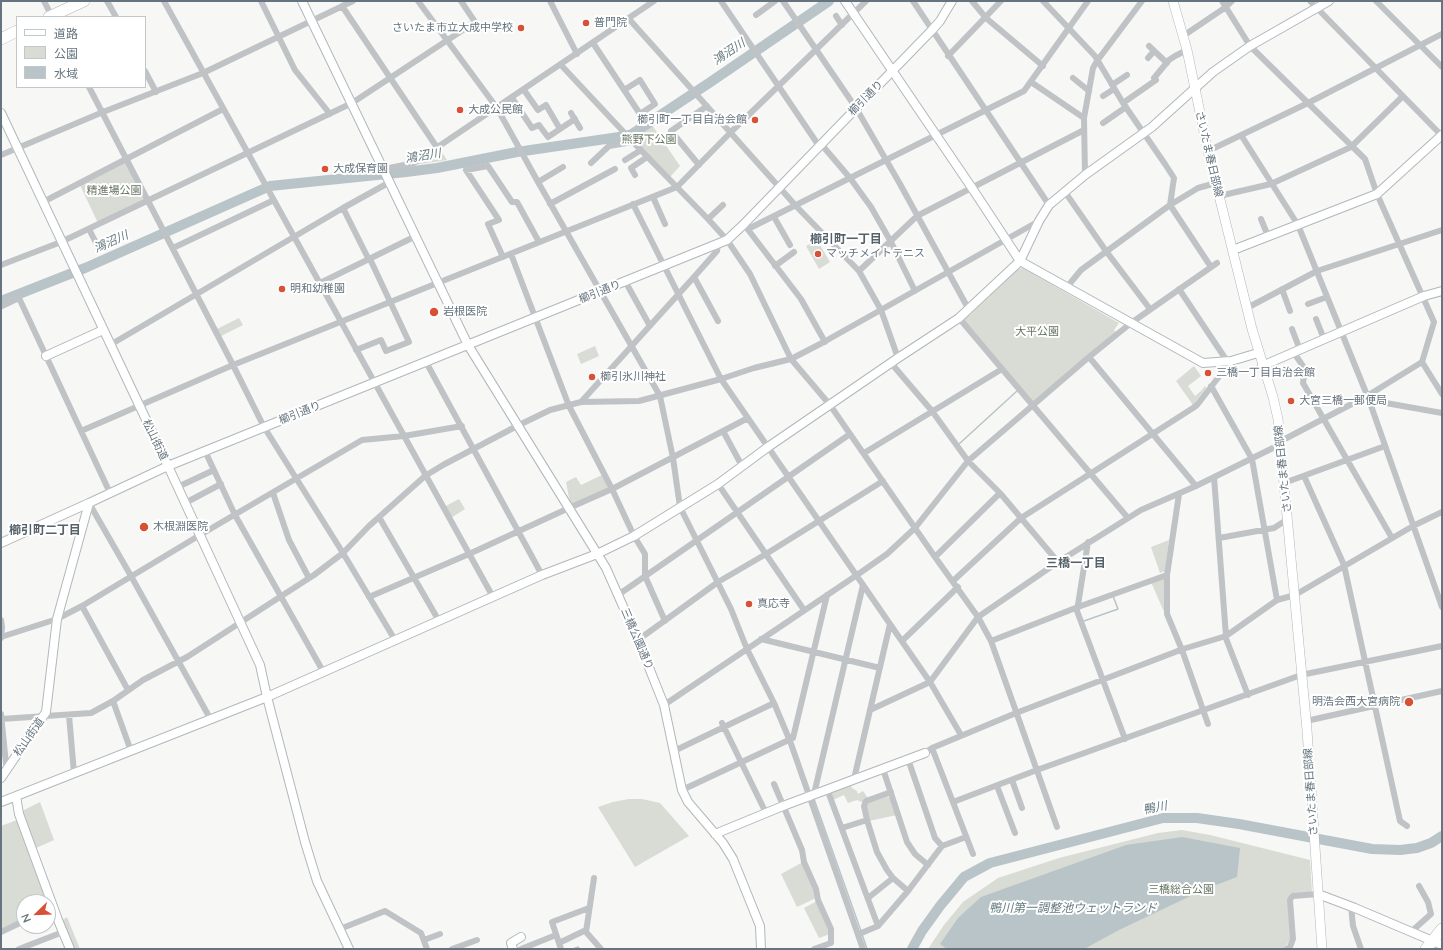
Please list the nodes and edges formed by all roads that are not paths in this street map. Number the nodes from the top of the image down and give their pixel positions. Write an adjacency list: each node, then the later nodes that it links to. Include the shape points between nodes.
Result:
1 (44, 1): 35 (street)
2 (84, 1): 36 (highway)
3 (107, 1): 37 (street)
4 (164, 1): 69 (street)
5 (261, 1): 49 (street)
6 (302, 1): 41 (street, 三橋公園通り)
7 (353, 1): 30 (street)
8 (418, 1): 50 (street)
9 (461, 1): 50 (street, via 475,22)
10 (550, 1): 58 (street)
11 (654, 1): 40 (street)
12 (721, 1): 74 (street)
13 (774, 1): 34 (street)
14 (783, 1): 55 (street)
15 (845, 1): 33 (street)
16 (866, 1): 33 (street)
17 (913, 1): 44 (street)
18 (952, 1): 44 (street, 櫛引通り)
19 (972, 1): 39 (street)
20 (1001, 1): 39 (street)
21 (1043, 1): 43 (street)
22 (1088, 1): 43 (street)
23 (1142, 1): 61 (street)
24 (1173, 1): 47 (main road, さいたま春日部線)
25 (1222, 1): 31 (street)
26 (1232, 1): 31 (street)
27 (1310, 1): 32 (street)
28 (1329, 1): 32 (street)
29 (1376, 1): 54 (street)
30 (342, 6): 41 (street); 71 (street)
31 (1226, 7): 47 (street); 53 (street)
32 (1317, 8): 53 (street); 65 (street)
33 (854, 13): 42 (street); 67 (street)
34 (756, 15)
35 (51, 16)
36 (53, 16)
37 (115, 16)
38 (836, 16): 42 (street)
39 (986, 18): 59 (street); 64 (street)
40 (629, 19): 51 (street); 88 (street)
41 (311, 21): 49 (street); 86 (street, 三橋公園通り)
42 (842, 25): 55 (street)
43 (1069, 28): 61 (street); 64 (street)
44 (932, 30): 59 (street); 67 (street, 櫛引通り)
45 (16, 31): 48 (highway)
46 (1442, 34): 54 (street)
47 (1183, 36): 56 (main road, さいたま春日部線)
48 (1, 38)
49 (279, 38): 69 (street); 96 (street, via 295,70)
50 (447, 40): 71 (street); 89 (street)
51 (593, 43): 58 (street); 79 (street)
52 (1149, 46): 57 (street)
53 (1250, 46): 77 (street); 85 (street)
54 (1420, 46): 65 (street); 66 (street)
55 (816, 50): 74 (street); 90 (street)
56 (1187, 50): 62 (street); 77 (main road, さいたま春日部線)
57 (1154, 51): 60 (street); 62 (street)
58 (577, 54): 63 (street)
59 (948, 56): 92 (street)
60 (1148, 58)
61 (1097, 61): 75 (street); 80 (street, via 1093,68)
62 (1167, 63): 87 (street, via 1154,78 1156,80)
63 (561, 65): 78 (street); 108 (street)
64 (1043, 66): 73 (street)
65 (1376, 67): 83 (street); 85 (street)
66 (1442, 67)
67 (893, 71): 90 (street, 櫛引通り); 105 (street)
68 (146, 73): 81 (street)
69 (203, 73): 81 (street); 91 (street)
70 (1127, 76): 75 (street)
71 (389, 78): 86 (street); 112 (street)
72 (1073, 78): 80 (street)
73 (1031, 82): 92 (street, via 1024,91); 97 (street)
74 (779, 86): 103 (street); 109 (street)
75 (1113, 87): 82 (street); 87 (street)
76 (90, 88): 93 (street)
77 (1195, 88): 104 (street); 114 (main road, さいたま春日部線)
78 (524, 90): 84 (street); 101 (street, via 538,110 546,105)
79 (624, 90): 79 (street, via 640,114 656,104 640,80)
80 (1089, 91): 97 (street)
81 (156, 92): 93 (street)
82 (1103, 96)
83 (1403, 96): 107 (street); 110 (street)
84 (512, 98): 89 (street); 101 (street, via 532,128 539,125 548,137)
85 (1308, 103): 106 (street); 110 (street)
86 (352, 104): 96 (street); 126 (street, 三橋公園通り)
87 (1124, 105): 99 (street); 104 (street)
88 (707, 106): 103 (street); 123 (street, via 671,131)
89 (497, 108): 112 (street); 130 (street)
90 (856, 108): 109 (street, 櫛引通り); 120 (street)
91 (223, 109): 115 (street); 118 (street)
92 (986, 110): 105 (street); 121 (street)
93 (103, 112): 111 (street); 118 (street)
94 (1, 113): 111 (street, 松山街道)
95 (571, 113): 98 (street)
96 (330, 114): 115 (street)
97 (1084, 118): 102 (street)
98 (575, 119): 100 (street); 101 (street)
99 (1103, 123)
100 (580, 128)
101 (560, 129)
102 (1084, 130): 121 (street); 128 (street)
103 (731, 132): 123 (street); 134 (street)
104 (1143, 133): 128 (street); 147 (street, via 1174,178)
105 (936, 135): 120 (street); 135 (street)
106 (1241, 135): 114 (street); 132 (street)
107 (1442, 136): 137 (street)
108 (631, 141): 113 (street); 122 (street, via 609,146)
109 (820, 145): 129 (street); 134 (street, 櫛引通り)
110 (1351, 147): 132 (street); 137 (street, via 1365,159)
111 (18, 149): 116 (street); 142 (street, 松山街道)
112 (438, 149): 126 (street)
113 (640, 150): 117 (street); 119 (street)
114 (1208, 151): 131 (main road, さいたま春日部線)
115 (248, 153): 140 (street); 141 (street)
116 (1, 156)
117 (648, 157): 127 (street, via 631,168); 133 (street)
118 (127, 159): 140 (street); 142 (street)
119 (625, 160)
120 (886, 160): 129 (street); 150 (street)
121 (1020, 162): 135 (street); 146 (street)
122 (591, 163)
123 (699, 165): 133 (street)
124 (563, 167): 130 (street)
125 (615, 169): 143 (street)
126 (387, 175): 149 (street); 161 (street, 三橋公園通り)
127 (635, 175)
128 (1085, 175): 136 (street)
129 (850, 178): 148 (street); 166 (street)
130 (538, 182): 143 (street)
131 (1216, 183): 138 (main road, さいたま春日部線); 147 (street, via 1198,188)
132 (1271, 184): 138 (street); 156 (street)
133 (677, 186): 139 (street); 152 (street)
134 (780, 187): 148 (street); 157 (street, 櫛引通り)
135 (972, 188): 150 (street); 164 (street)
136 (1065, 192): 146 (street); 175 (street)
137 (1377, 194): 156 (street); 169 (street)
138 (1218, 196): 174 (main road, さいたま春日部線)
139 (653, 197): 144 (street); 155 (street)
140 (148, 200): 158 (street); 172 (street)
141 (274, 200): 163 (street); 172 (street)
142 (43, 202): 167 (street, 松山街道)
143 (550, 204): 160 (street)
144 (633, 204): 160 (street); 183 (street)
145 (723, 205): 152 (street)
146 (1049, 205): 154 (street)
147 (1170, 205): 175 (street); 185 (street)
148 (796, 206): 151 (street); 187 (street)
149 (343, 208): 163 (street); 179 (street)
150 (917, 216): 166 (street); 188 (street)
151 (774, 217): 157 (street); 171 (street)
152 (708, 219): 165 (street)
153 (1261, 219): 162 (street)
154 (1039, 221): 164 (street); 180 (street)
155 (665, 224)
156 (1298, 225): 162 (street); 186 (street)
157 (746, 227): 165 (street, 櫛引通り); 184 (street)
158 (89, 228): 167 (street); 173 (street)
159 (1442, 230): 169 (street)
160 (566, 232): 168 (street); 198 (street)
161 (416, 236): 179 (street); 192 (street, 三橋公園通り)
162 (1268, 236): 174 (street)
163 (295, 237): 191 (street); 199 (street)
164 (1006, 239): 180 (street); 188 (street)
165 (727, 240): 170 (street, 櫛引通り); 231 (street, via 750,274)
166 (890, 240): 187 (street); 196 (street)
167 (61, 242): 182 (street); 219 (street, 松山街道)
168 (539, 242): 177 (street); 178 (street, via 517,202 512,202 488,166 466,170 499,220 488,224)
169 (1399, 244): 186 (street); 201 (street)
170 (718, 245): 183 (street, 櫛引通り); 189 (street, via 717,251)
171 (790, 245)
172 (173, 248): 199 (street)
173 (99, 249)
174 (1233, 250): 206 (main road, さいたま春日部線)
175 (1106, 251): 193 (street, via 1081,270); 207 (street)
176 (794, 252): 184 (street)
177 (511, 254): 178 (street); 211 (street)
178 (503, 257): 192 (street)
179 (370, 260): 191 (street); 203 (street)
180 (1020, 261): 193 (street); 209 (street)
181 (1217, 263): 185 (street)
182 (1, 265)
183 (664, 266): 190 (street, 櫛引通り); 200 (street)
184 (775, 266): 222 (street, via 801,299)
185 (1211, 267): 194 (street)
186 (1317, 270): 195 (street); 202 (street)
187 (859, 271): 208 (street)
188 (948, 272): 196 (street); 209 (street)
189 (694, 277): 200 (street); 214 (street)
190 (625, 282): 198 (street, 櫛引通り); 217 (street)
191 (320, 283): 215 (street)
192 (439, 283): 203 (street); 224 (street, 三橋公園通り)
193 (1067, 287): 216 (street)
194 (1179, 289): 207 (street); 233 (street)
195 (1282, 289): 206 (street); 210 (street)
196 (916, 291): 208 (street)
197 (1442, 291): 201 (street)
198 (601, 292): 211 (street, 櫛引通り); 225 (street)
199 (196, 294): 223 (street); 236 (street)
200 (678, 295): 217 (street); 239 (street)
201 (1424, 296): 220 (street); 235 (street, via 1434,322)
202 (1327, 297): 204 (street); 220 (street)
203 (391, 302): 215 (street); 226 (street, via 409,342 386,351 381,340)
204 (1308, 304)
205 (2, 306): 229 (street, via 19,298)
206 (1247, 308): 227 (main road, さいたま春日部線)
207 (1150, 309): 216 (street)
208 (881, 310): 222 (street); 232 (street)
209 (969, 310): 212 (street)
210 (1290, 311)
211 (535, 318): 224 (street, 櫛引通り); 249 (street)
212 (959, 318): 232 (street); 238 (street)
213 (1316, 319): 221 (street)
214 (718, 321)
215 (341, 322): 226 (street); 236 (street)
216 (1131, 323): 230 (street); 233 (street, via 1203,363)
217 (650, 326): 225 (street)
218 (1292, 329): 228 (street)
219 (103, 330): 223 (street, 松山街道); 229 (street)
220 (1341, 332): 221 (street); 244 (street)
221 (1324, 339): 228 (street)
222 (825, 342): 231 (street)
223 (110, 345): 248 (street, 松山街道)
224 (468, 345): 234 (street, 櫛引通り); 255 (street, 三橋公園通り)
225 (632, 346): 243 (street); 245 (street)
226 (356, 350): 240 (street)
227 (1258, 352): 233 (street); 237 (main road, さいたま春日部線)
228 (1297, 352): 237 (street); 253 (street, via 1305,369 1303,383)
229 (46, 356): 257 (street)
230 (1089, 357): 247 (street); 260 (street)
231 (791, 359): 239 (street); 246 (street)
232 (894, 361): 246 (street); 250 (street)
233 (1229, 361): 241 (street)
234 (426, 362): 240 (street, 櫛引通り); 254 (street)
235 (1422, 362): 242 (street); 244 (street)
236 (233, 365): 248 (street); 256 (street)
237 (1262, 366): 262 (main road, さいたま春日部線, via 1273,397)
238 (1002, 369): 247 (street); 250 (street)
239 (721, 379): 243 (street); 252 (street)
240 (374, 384): 256 (street, 櫛引通り); 261 (street)
241 (1211, 386): 260 (street, via 1197,405); 269 (street)
242 (1442, 394)
243 (660, 396): 245 (street, via 639,401); 268 (street)
244 (1368, 398): 251 (street); 253 (street); 263 (street)
245 (581, 402): 249 (street)
246 (830, 405): 259 (street); 264 (street)
247 (1032, 405): 271 (street); 275 (street)
248 (138, 406): 257 (street); 272 (street, 松山街道)
249 (569, 406): 255 (street, via 550,410); 287 (street)
250 (932, 411): 267 (street); 271 (street)
251 (1442, 414)
252 (748, 418): 258 (street); 264 (street)
253 (1324, 418): 262 (street); 270 (street)
254 (462, 426): 261 (street); 265 (street)
255 (517, 426): 265 (street); 295 (street, 三橋公園通り)
256 (264, 428): 266 (street, 櫛引通り); 280 (street)
257 (81, 431): 288 (street)
258 (723, 432): 268 (street); 273 (street)
259 (850, 434): 267 (street); 278 (street)
260 (1153, 434): 275 (street); 286 (street)
261 (404, 436): 276 (street); 280 (street, via 362,440)
262 (1281, 443): 269 (street); 282 (main road, さいたま春日部線)
263 (1385, 446): 270 (street); 304 (street)
264 (768, 447): 273 (street); 278 (street)
265 (474, 448): 276 (street); 306 (street)
266 (205, 451): 272 (street, 櫛引通り); 274 (street)
267 (864, 453): 281 (street)
268 (673, 458): 287 (street); 294 (street)
269 (1252, 459): 279 (street); 307 (street)
270 (1348, 460): 277 (street); 311 (street)
271 (968, 461): 290 (street); 305 (street)
272 (168, 466): 288 (street, 松山街道); 308 (street)
273 (742, 466): 284 (street)
274 (214, 470): 283 (street); 285 (street)
275 (1090, 474): 300 (street); 301 (street)
276 (425, 476): 299 (street); 316 (street)
277 (1304, 476): 282 (street); 321 (street)
278 (789, 477): 296 (street); 303 (street)
279 (1214, 477): 286 (street); 310 (street)
280 (296, 479): 289 (street); 315 (street)
281 (883, 481): 303 (street); 305 (street)
282 (1284, 483): 302 (main road, さいたま春日部線)
283 (221, 484): 292 (street); 298 (street)
284 (718, 484): 294 (street); 296 (street)
285 (182, 485)
286 (1196, 486): 291 (street)
287 (612, 489): 295 (street); 309 (street)
288 (110, 493): 293 (street, 松山街道)
289 (273, 493): 298 (street); 328 (street, via 289,540)
290 (1000, 493): 300 (street); 319 (street)
291 (1179, 494): 301 (street); 323 (street)
292 (189, 501)
293 (89, 503): 314 (street); 324 (street); 345 (street, 松山街道)
294 (680, 506): 309 (street); 312 (street)
295 (569, 508): 306 (street); 317 (street, 三橋公園通り)
296 (738, 512): 312 (street); 318 (street)
297 (1442, 512): 304 (street)
298 (235, 515): 308 (street); 336 (street)
299 (379, 517): 315 (street); 327 (street)
300 (1021, 518): 320 (street); 329 (street)
301 (1128, 518): 313 (street)
302 (1288, 519): 307 (street, via 1274,528); 334 (main road, さいたま春日部線)
303 (819, 521): 318 (street); 326 (street)
304 (1413, 526): 311 (street); 342 (street)
305 (915, 528): 319 (street); 326 (street, via 887,554)
306 (519, 530): 316 (street); 322 (street)
307 (1265, 530): 310 (street); 339 (street)
308 (200, 535): 324 (street); 348 (street)
309 (634, 536): 317 (street); 325 (street, via 645,554)
310 (1219, 538): 351 (street)
311 (1392, 538): 321 (street)
312 (697, 540): 325 (street); 330 (street)
313 (1088, 542): 320 (street); 341 (street)
314 (1, 543)
315 (343, 553): 328 (street); 337 (street)
316 (469, 554): 327 (street); 338 (street)
317 (597, 554): 322 (street); 335 (street, 三橋公園通り)
318 (766, 554): 330 (street); 343 (street)
319 (935, 557): 329 (street)
320 (1058, 562): 344 (street)
321 (1344, 566): 334 (street); 364 (street)
322 (542, 575): 338 (street)
323 (1167, 575): 341 (street); 360 (street, via 1167,614)
324 (132, 576): 340 (street); 363 (street)
325 (645, 576): 335 (street); 349 (street)
326 (857, 576): 331 (street); 333 (street)
327 (414, 577): 337 (street); 347 (street)
328 (309, 578): 336 (street)
329 (953, 581): 332 (street)
330 (718, 582): 349 (street); 359 (street)
331 (863, 585): 350 (street); 362 (street)
332 (958, 587): 344 (street); 356 (street)
333 (827, 595): 343 (street); 361 (street)
334 (1295, 595): 339 (street); 367 (main road, さいたま春日部線)
335 (618, 596): 355 (street, 三橋公園通り)
336 (281, 597): 348 (street); 366 (street)
337 (369, 597): 354 (street)
338 (492, 597): 347 (street)
339 (1277, 600): 351 (street)
340 (82, 606): 345 (street); 370 (street)
341 (1078, 607): 357 (street); 368 (street, via 1077,611)
342 (1442, 608)
343 (804, 610): 353 (street)
344 (978, 617): 357 (street); 369 (street)
345 (57, 619): 352 (street); 382 (street, 松山街道, via 48,707)
346 (1, 620): 352 (street)
347 (439, 621): 354 (street)
348 (241, 622): 363 (street); 373 (street, via 260,665)
349 (665, 622): 355 (street)
350 (890, 624): 356 (street); 365 (street)
351 (1226, 636): 360 (street); 372 (street)
352 (1, 637)
353 (761, 639): 359 (street); 361 (street)
354 (395, 640): 366 (street)
355 (638, 640): 376 (street, 三橋公園通り)
356 (902, 641): 369 (street)
357 (991, 641): 380 (street)
358 (1442, 646): 364 (street)
359 (747, 649): 375 (street); 376 (street)
360 (1182, 650): 368 (street); 379 (street)
361 (814, 652): 362 (street); 390 (street, via 797,726)
362 (846, 660): 365 (street); 409 (street)
363 (178, 661): 370 (street); 384 (street)
364 (1366, 662): 367 (street); 377 (street)
365 (880, 668): 378 (street)
366 (324, 673): 373 (street)
367 (1301, 675): 372 (street); 385 (main road, さいたま春日部線)
368 (1102, 680): 380 (street); 389 (street)
369 (930, 682): 378 (street); 388 (street)
370 (128, 690): 374 (street)
371 (1442, 691): 377 (street)
372 (1248, 694): 379 (street)
373 (267, 698): 384 (street); 438 (street, via 317,881)
374 (113, 701): 381 (street, via 91,713); 392 (street)
375 (774, 703): 387 (street); 390 (street)
376 (664, 705): 393 (street, 三橋公園通り)
377 (1375, 706): 385 (street); 417 (street, via 1400,821)
378 (870, 710): 402 (street)
379 (1204, 710): 386 (street); 389 (street)
380 (1016, 713): 388 (street); 399 (street)
381 (69, 715): 382 (street); 400 (street)
382 (44, 716): 383 (street); 397 (street, 松山街道)
383 (1, 718): 397 (street)
384 (211, 720): 392 (street)
385 (1306, 721): 431 (main road, さいたま春日部線)
386 (1208, 724)
387 (723, 725): 393 (street); 396 (street)
388 (961, 735): 391 (street)
389 (1124, 739): 399 (street)
390 (790, 740): 396 (street); 409 (street)
391 (932, 748): 394 (street); 412 (street)
392 (132, 751): 400 (street)
393 (674, 751): 406 (street, 三橋公園通り)
394 (925, 753): 395 (street)
395 (908, 759): 398 (street); 423 (street, via 935,838)
396 (741, 763): 406 (street); 415 (street)
397 (8, 768): 401 (street, 松山街道)
398 (883, 768): 402 (street); 408 (street)
399 (1037, 770): 403 (street); 418 (street)
400 (74, 774): 410 (street)
401 (1, 778)
402 (854, 779): 407 (street)
403 (1012, 780): 405 (street); 414 (street)
404 (774, 784): 413 (street)
405 (997, 786): 412 (street); 420 (street)
406 (682, 790): 421 (street, 三橋公園通り, via 688,802)
407 (827, 790): 409 (street); 419 (street)
408 (891, 792): 416 (street, via 866,801 864,806); 425 (street, via 907,842 915,854)
409 (812, 795): 413 (street); 445 (street)
410 (16, 796): 411 (street); 430 (street, via 19,814)
411 (1, 802)
412 (953, 802): 422 (street)
413 (783, 806): 415 (street); 462 (street, via 831,929 831,943)
414 (1022, 808)
415 (766, 813): 421 (street)
416 (867, 820): 419 (street); 427 (street, via 877,852)
417 (1407, 826)
418 (1057, 827)
419 (842, 828): 432 (street)
420 (1015, 833)
421 (715, 834): 461 (street, 三橋公園通り, via 733,858 758,919)
422 (966, 837): 423 (street); 424 (street)
423 (942, 846): 425 (street)
424 (973, 854)
425 (928, 865): 429 (street)
426 (594, 878): 434 (street)
427 (893, 878): 429 (street); 432 (street)
428 (1419, 886): 441 (street, via 1431,914)
429 (908, 891): 437 (street)
430 (46, 894)
431 (1318, 894): 433 (street); 464 (street, via 1291,898 1293,939); 465 (main road, さいたま春日部線)
432 (868, 898): 437 (street)
433 (1351, 906): 441 (street); 466 (street, via 1353,926)
434 (590, 908): 440 (street); 446 (street, via 552,922)
435 (56, 919): 443 (street)
436 (16, 925): 442 (street)
437 (878, 926): 445 (street)
438 (340, 929): 448 (street, via 385,911 421,933); 455 (street)
439 (1442, 929): 450 (highway)
440 (586, 930): 452 (street); 460 (street)
441 (1412, 931): 450 (street)
442 (1, 932)
443 (63, 932): 453 (street); 454 (street)
444 (440, 934): 448 (street)
445 (859, 934): 463 (street)
446 (556, 935): 452 (street); 459 (street)
447 (521, 937): 458 (street, via 511,943)
448 (424, 940): 456 (street)
449 (477, 940): 451 (street)
450 (1433, 945)
451 (471, 946): 457 (street)
452 (560, 946)
453 (19, 949)
454 (70, 949)
455 (349, 949)
456 (427, 949)
457 (452, 949)
458 (513, 949)
459 (521, 949)
460 (600, 949)
461 (761, 949)
462 (816, 949)
463 (863, 949)
464 (1287, 949)
465 (1322, 949)
466 (1361, 949)

